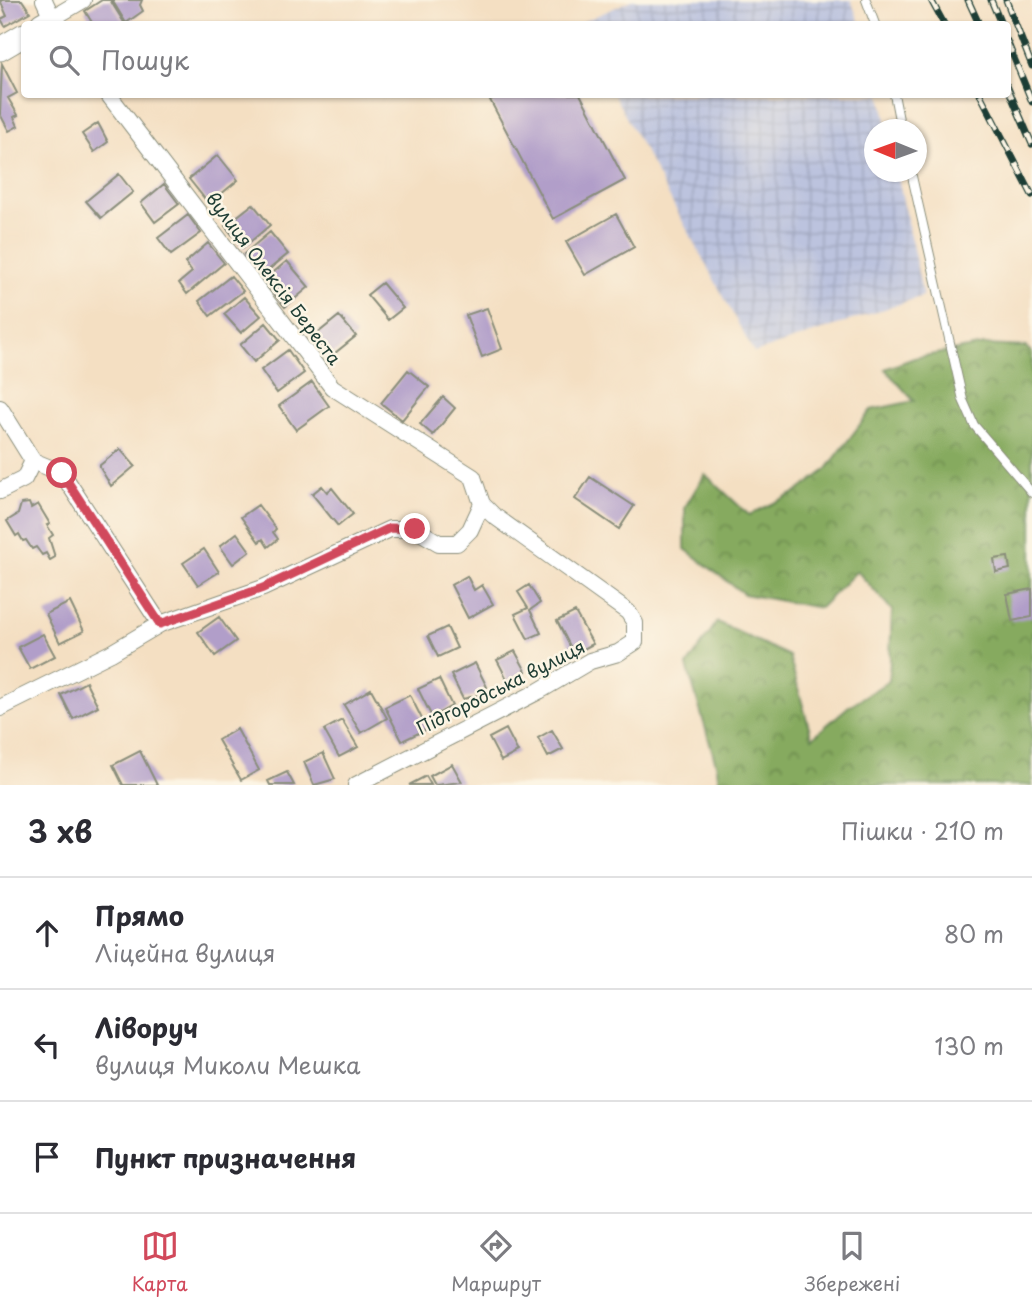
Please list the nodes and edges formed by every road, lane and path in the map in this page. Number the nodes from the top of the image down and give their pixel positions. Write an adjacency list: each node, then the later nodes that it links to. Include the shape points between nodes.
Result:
1 (83, 0): 3 (street)
2 (866, 0): 4 (lane)
3 (48, 17)
4 (874, 21)
5 (21, 37): 6 (street)
6 (0, 49)
7 (111, 98): 15 (street, вулиця Олексія Береста, via 332,387 473,477)
8 (895, 98): 9 (lane)
9 (899, 119)
10 (913, 182): 14 (lane, via 963,400 974,425)
11 (0, 408): 12 (street)
12 (33, 461): 13 (street, via 24,479); 17 (street, via 62,473)
13 (0, 491)
14 (1032, 493)
15 (482, 504): 16 (street, вулиця Олексія Береста); 17 (street, via 470,530 457,542 439,543 415,529 390,528 263,588)
16 (628, 612): 19 (street, Підгородська вулиця, via 635,622 635,642 618,653 590,661)
17 (160, 624): 18 (street)
18 (0, 708)
19 (356, 785)

